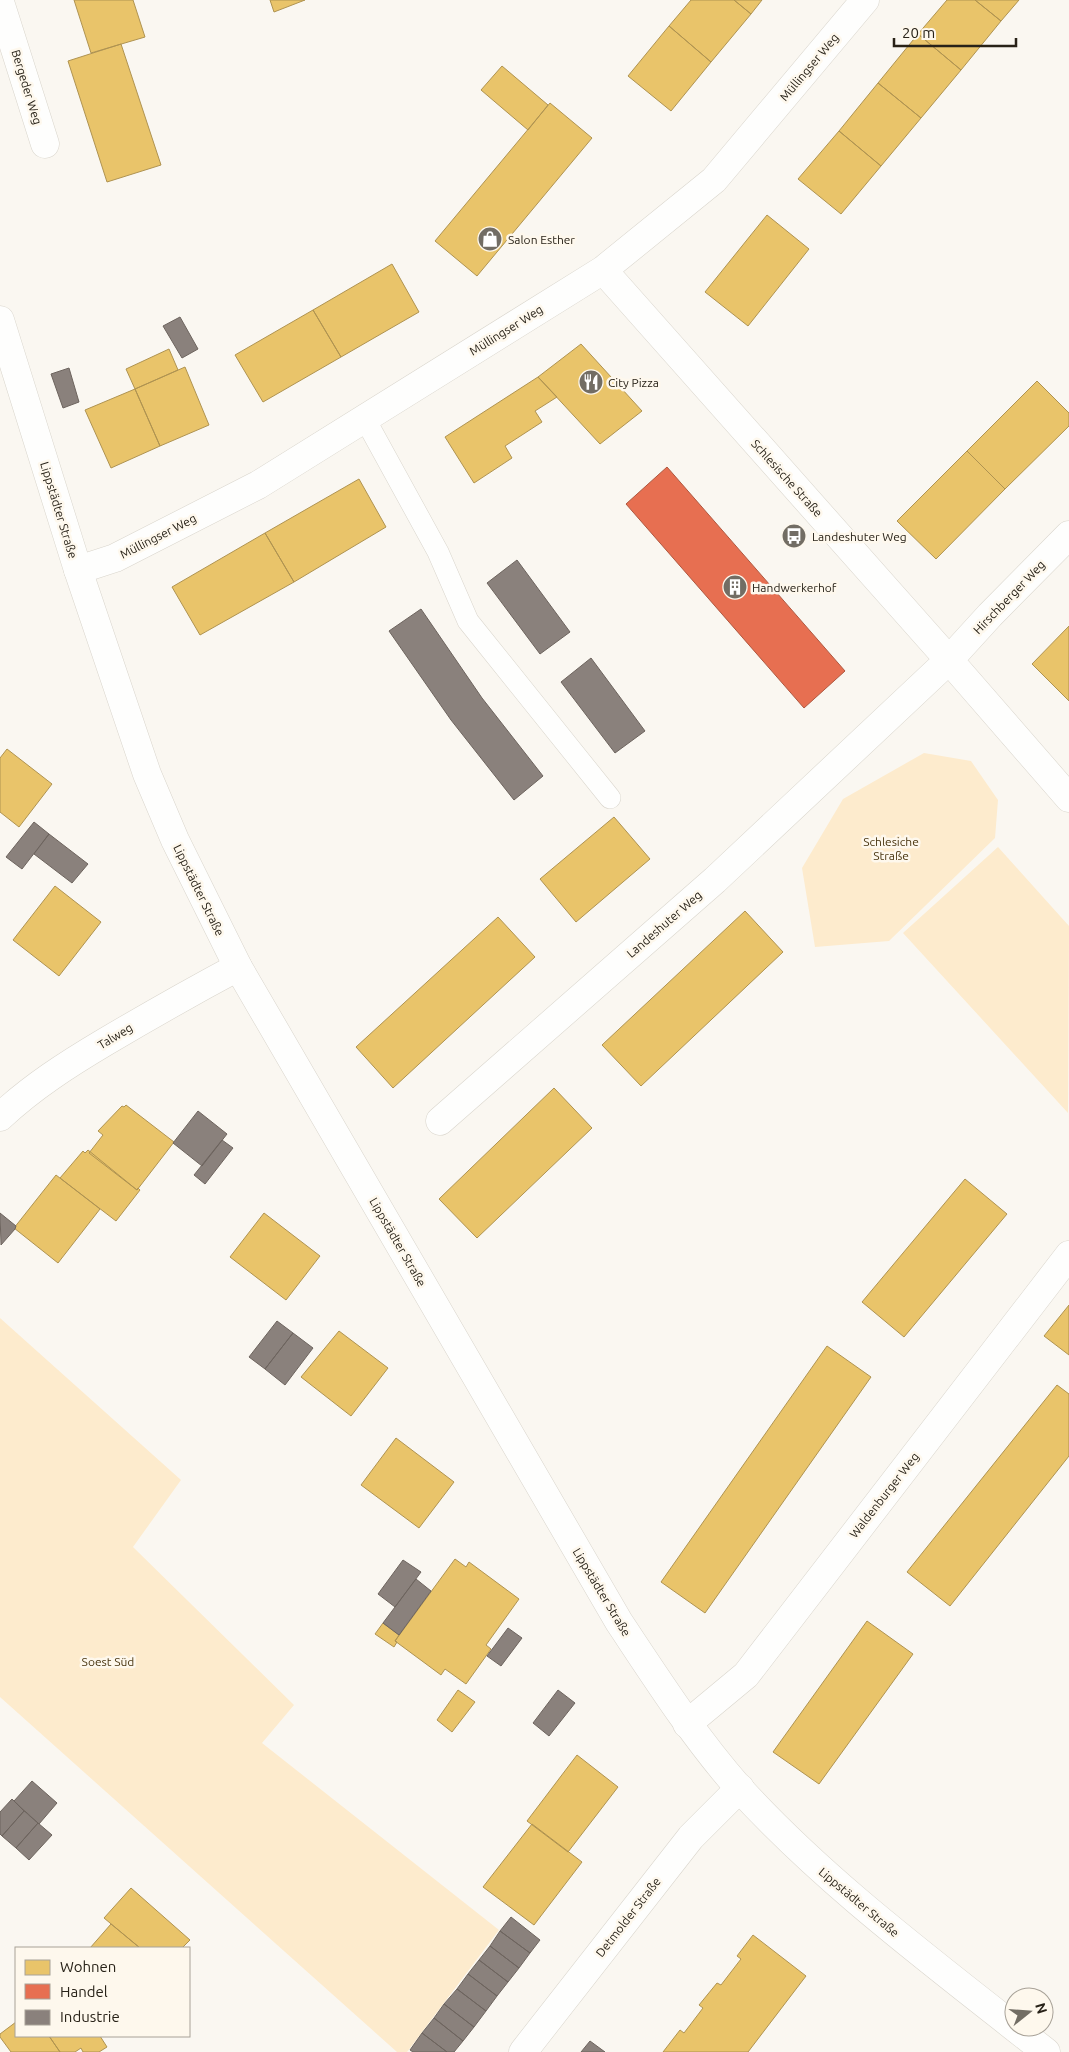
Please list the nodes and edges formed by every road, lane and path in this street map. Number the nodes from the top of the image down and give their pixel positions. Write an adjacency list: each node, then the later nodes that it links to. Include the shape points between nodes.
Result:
1 (865, 0): 4 (street, Müllingser Weg, via 714,180)
2 (0, 2): 3 (street, Bergeder Weg)
3 (45, 144)
4 (604, 270): 6 (street, Müllingser Weg); 9 (street, Schlesische Straße)
5 (0, 320): 8 (street, Lippstädter Straße)
6 (365, 420): 8 (street, Müllingser Weg, via 258,484 115,558); 10 (lane, via 438,552 468,621)
7 (1069, 535): 9 (street, Hirschberger Weg)
8 (78, 570): 12 (street, Lippstädter Straße, via 147,774 179,848)
9 (949, 660): 11 (street, Schlesische Straße); 14 (street, Landeshuter Weg, via 716,880)
10 (610, 798)
11 (1069, 798)
12 (238, 967): 13 (street, Talweg, via 153,1013 59,1070 22,1096); 16 (street, Lippstädter Straße, via 619,1622)
13 (0, 1117)
14 (440, 1121)
15 (1069, 1255): 16 (street, Waldenburger Weg, via 746,1674)
16 (687, 1724): 17 (street, Lippstädter Straße)
17 (740, 1788): 18 (street, Lippstädter Straße, via 817,1866); 20 (street, Detmolder Straße, via 691,1837)
18 (1004, 2019)
19 (1027, 2037): 21 (street, Lippstädter Straße)
20 (523, 2052)
21 (1046, 2052)

